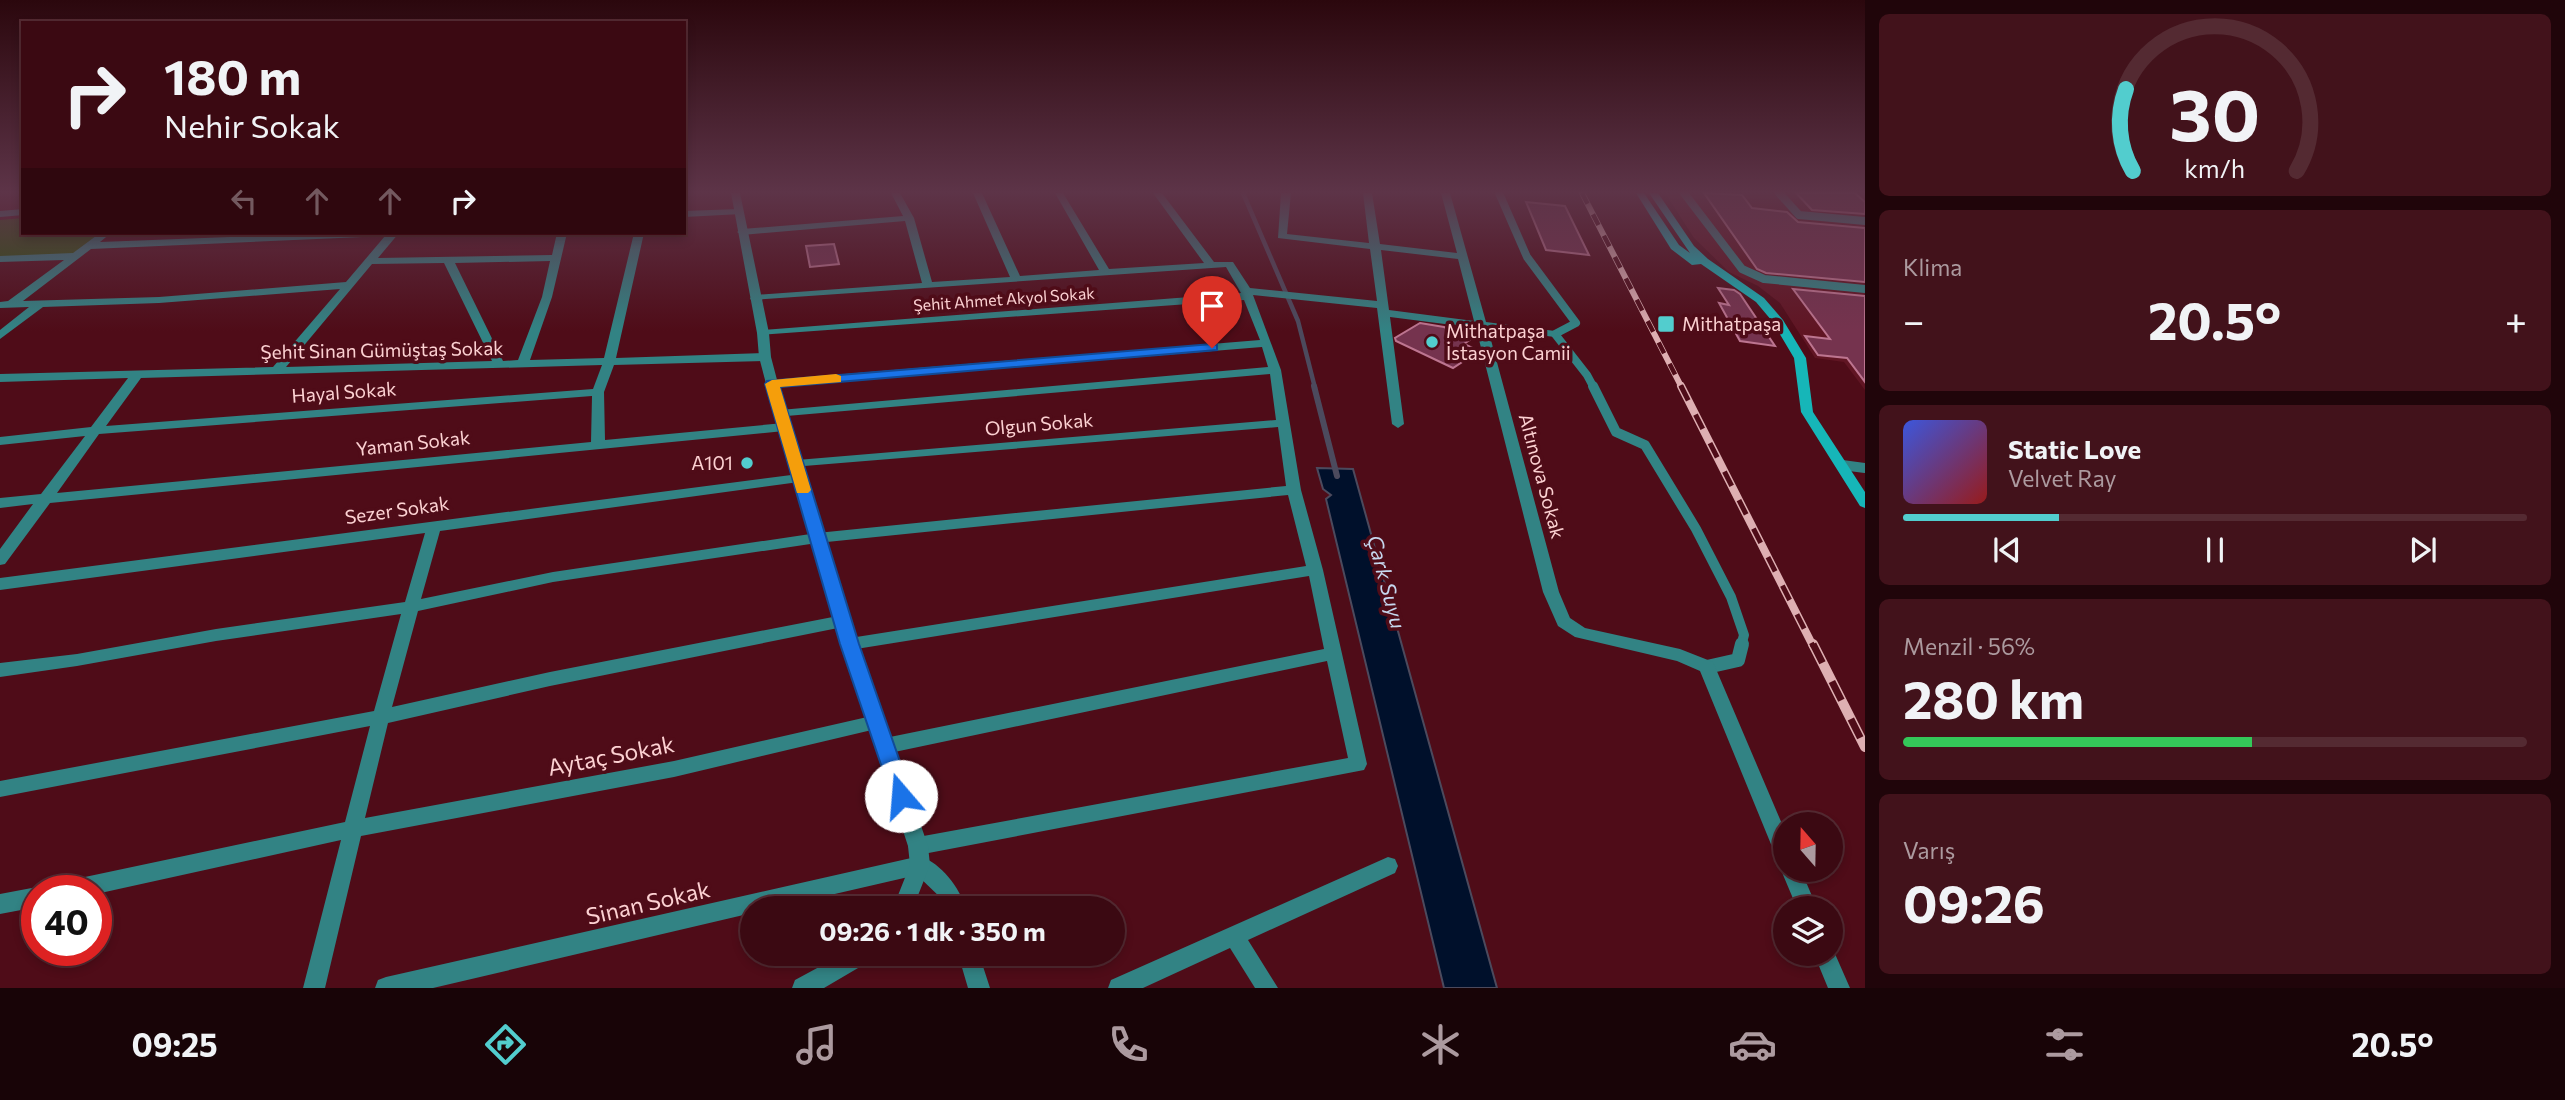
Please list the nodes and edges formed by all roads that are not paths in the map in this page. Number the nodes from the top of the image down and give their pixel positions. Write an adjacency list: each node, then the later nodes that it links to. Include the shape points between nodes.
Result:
1 (98, 239): 18 (street)
2 (260, 239): 18 (street)
3 (388, 239): 25 (street)
4 (561, 239): 22 (street)
5 (638, 239): 44 (street)
6 (743, 239): 34 (street)
7 (915, 239): 31 (street)
8 (998, 239): 28 (street)
9 (1086, 239): 27 (street)
10 (1192, 239): 26 (street)
11 (1306, 239): 19 (street)
12 (1375, 239): 19 (street)
13 (1459, 239): 21 (street, Altınova Sokak)
14 (1519, 239): 40 (lane, via 1527,257 1576,323)
15 (1670, 239): 29 (main road, via 1690,260)
16 (1684, 239): 29 (main road)
17 (1719, 239): 32 (lane, via 1742,269 1764,279)
18 (88, 247): 20 (street)
19 (1376, 248): 21 (street); 37 (street)
20 (75, 256): 23 (street); 35 (street)
21 (1464, 257): 38 (street, Altınova Sokak)
22 (557, 258): 24 (street); 45 (street)
23 (0, 259)
24 (447, 260): 25 (street); 46 (street)
25 (368, 261): 30 (street)
26 (1211, 265): 27 (street); 33 (street, via 1229,264)
27 (1106, 273): 28 (street)
28 (1016, 279): 31 (street)
29 (1734, 283): 59 (main road, via 1760,300 1800,358 1807,412)
30 (347, 285): 36 (street); 47 (street)
31 (928, 286): 34 (street)
32 (1865, 289)
33 (1250, 293): 37 (street, Şehit Ahmet Akyol Sokak); 39 (street, Şehit Ahmet Akyol Sokak); 42 (street)
34 (755, 298): 39 (street)
35 (6, 304): 36 (street)
36 (40, 304): 41 (street)
37 (1384, 309): 38 (street, Şehit Ahmet Akyol Sokak); 55 (street)
38 (1482, 326): 40 (street, Şehit Ahmet Akyol Sokak); 75 (street, Altınova Sokak, via 1551,592 1564,622 1581,633 1680,655)
39 (763, 333): 43 (street)
40 (1555, 334): 75 (lane, via 1587,375 1616,432 1646,446 1731,597 1744,635 1738,660)
41 (0, 336)
42 (1267, 343): 48 (street); 51 (street)
43 (765, 357): 44 (street, Şehit Sinan Gümüştaş Sokak); 51 (street)
44 (609, 362): 45 (street, Şehit Sinan Gümüştaş Sokak); 52 (street)
45 (523, 364): 46 (street, Şehit Sinan Gümüştaş Sokak)
46 (499, 365): 47 (street, Şehit Sinan Gümüştaş Sokak)
47 (277, 370): 49 (street, Şehit Sinan Gümüştaş Sokak)
48 (1275, 370): 53 (street, Yaman Sokak); 54 (street)
49 (138, 373): 50 (street, Şehit Sinan Gümüştaş Sokak); 56 (street)
50 (0, 378)
51 (772, 384): 53 (street)
52 (598, 393): 56 (street, Hayal Sokak); 58 (street)
53 (782, 421): 58 (street, Yaman Sokak); 61 (street)
54 (1284, 423): 61 (street, Olgun Sokak); 62 (street)
55 (1398, 424)
56 (93, 431): 57 (street, Hayal Sokak); 63 (street)
57 (0, 441)
58 (598, 445): 63 (street, Yaman Sokak)
59 (1842, 465): 60 (lane); 65 (main road)
60 (1865, 468)
61 (798, 471): 66 (street, Sezer Sokak); 67 (street)
62 (1294, 490): 67 (street); 69 (street)
63 (46, 499): 64 (street, Yaman Sokak); 68 (street)
64 (0, 503)
65 (1865, 503)
66 (434, 524): 70 (street, Sezer Sokak); 71 (street)
67 (817, 538): 71 (street, via 552,577); 72 (street)
68 (0, 560)
69 (1315, 570): 73 (street); 74 (street)
70 (0, 584)
71 (411, 607): 76 (street); 77 (street)
72 (843, 621): 73 (street); 77 (street)
73 (850, 644): 78 (street)
74 (1332, 654): 79 (street); 83 (street, Sinan Sokak, via 1358,765)
75 (1707, 667): 81 (street)
76 (0, 670)
77 (381, 717): 80 (street); 82 (street)
78 (876, 722): 79 (street); 82 (street, Aytaç Sokak, via 674,769)
79 (885, 746): 83 (street)
80 (0, 789)
81 (1773, 825)
82 (353, 829): 85 (street, Aytaç Sokak); 94 (street)
83 (919, 856): 86 (street); 87 (street); 95 (street, Sinan Sokak)
84 (1388, 866): 90 (street)
85 (112, 881)
86 (907, 896)
87 (952, 896)
88 (21, 900): 89 (street)
89 (0, 904)
90 (1234, 936): 98 (street); 99 (street)
91 (842, 966): 96 (street)
92 (973, 966): 97 (street)
93 (1830, 966): 100 (street)
94 (314, 988)
95 (386, 988)
96 (803, 988)
97 (979, 988)
98 (1119, 988)
99 (1267, 988)
100 (1839, 988)

